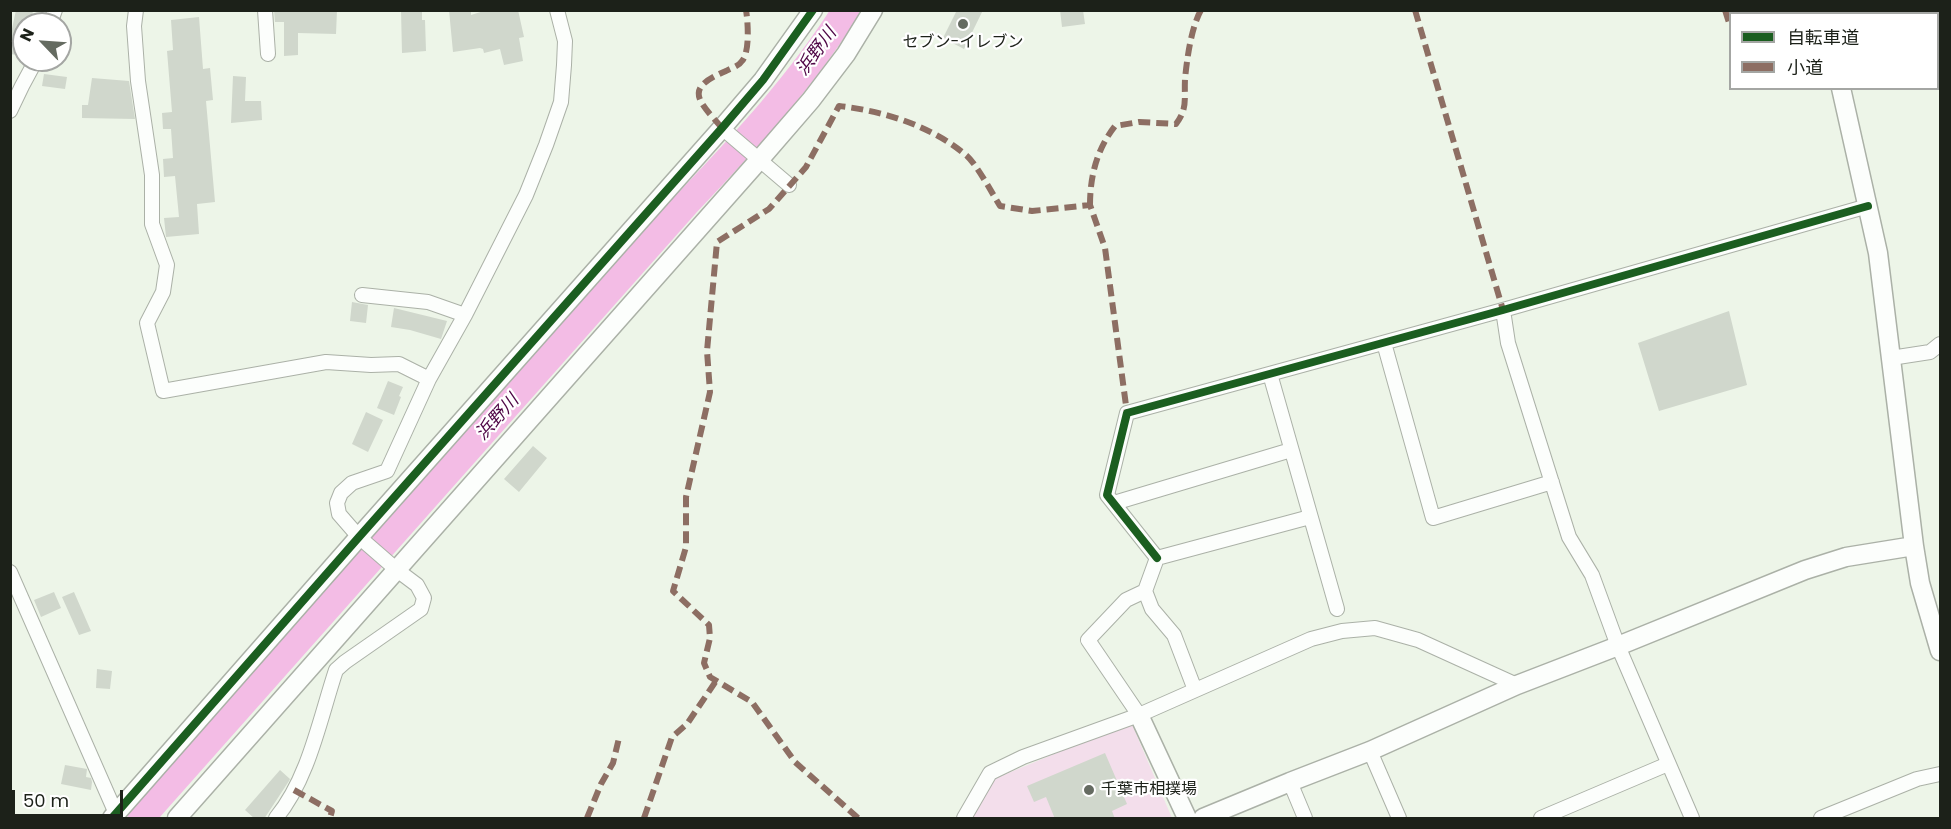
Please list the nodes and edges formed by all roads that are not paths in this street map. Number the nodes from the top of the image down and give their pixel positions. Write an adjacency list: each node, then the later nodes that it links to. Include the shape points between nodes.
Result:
1 (136, 10): 21 (street, via 138,81 152,175 152,224 166,265 163,292 147,323 163,391 326,362 399,364)
2 (266, 10): 6 (street)
3 (557, 10): 16 (street, via 565,41 561,102 526,195)
4 (813, 10): 10 (street, via 763,80)
5 (873, 10): 11 (street, via 846,54)
6 (268, 54)
7 (30, 72): 9 (street)
8 (1841, 90): 13 (street)
9 (10, 111)
10 (722, 128): 11 (street); 26 (street)
11 (760, 159): 12 (street); 29 (street)
12 (789, 185)
13 (1868, 206): 15 (street); 19 (street)
14 (362, 295): 16 (street, via 428,302)
15 (1503, 310): 17 (street); 23 (street, via 1508,343)
16 (465, 315): 21 (street)
17 (1384, 343): 20 (street); 23 (street, via 1433,518)
18 (1941, 344): 19 (street, via 1930,352)
19 (1891, 358): 27 (street)
20 (1270, 374): 22 (street); 24 (street, via 1127,413 1107,495)
21 (429, 379): 26 (street, via 387,471 352,483 337,503 339,514)
22 (1291, 450): 24 (street); 25 (street)
23 (1552, 482): 33 (street, via 1569,537 1592,575)
24 (1114, 503): 28 (street)
25 (1310, 517): 28 (street); 32 (street)
26 (359, 537): 29 (street); 42 (street)
27 (1914, 546): 33 (street, via 1846,557 1805,570); 34 (street, via 1920,583)
28 (1157, 558): 31 (street)
29 (397, 570): 44 (street); 45 (street, via 417,585 424,598 421,609 336,670 313,748 286,807)
30 (10, 572): 42 (street)
31 (1145, 591): 36 (street, via 1152,609 1174,635); 37 (street, via 1126,600 1088,640)
32 (1337, 609)
33 (1618, 646): 35 (street); 39 (street)
34 (1941, 651)
35 (1517, 685): 36 (street, via 1418,640 1375,628 1311,639); 38 (street)
36 (1195, 690): 37 (street)
37 (1139, 715): 46 (street, via 990,773); 47 (street)
38 (1370, 751): 41 (street); 50 (street)
39 (1668, 764): 51 (street); 52 (street)
40 (1941, 774): 43 (street, via 1917,779)
41 (1290, 782): 48 (street); 49 (street)
42 (116, 817)
43 (1825, 818)
44 (177, 819)
45 (276, 819)
46 (963, 819)
47 (1187, 819)
48 (1203, 819)
49 (1305, 819)
50 (1400, 819)
51 (1540, 819)
52 (1692, 819)

